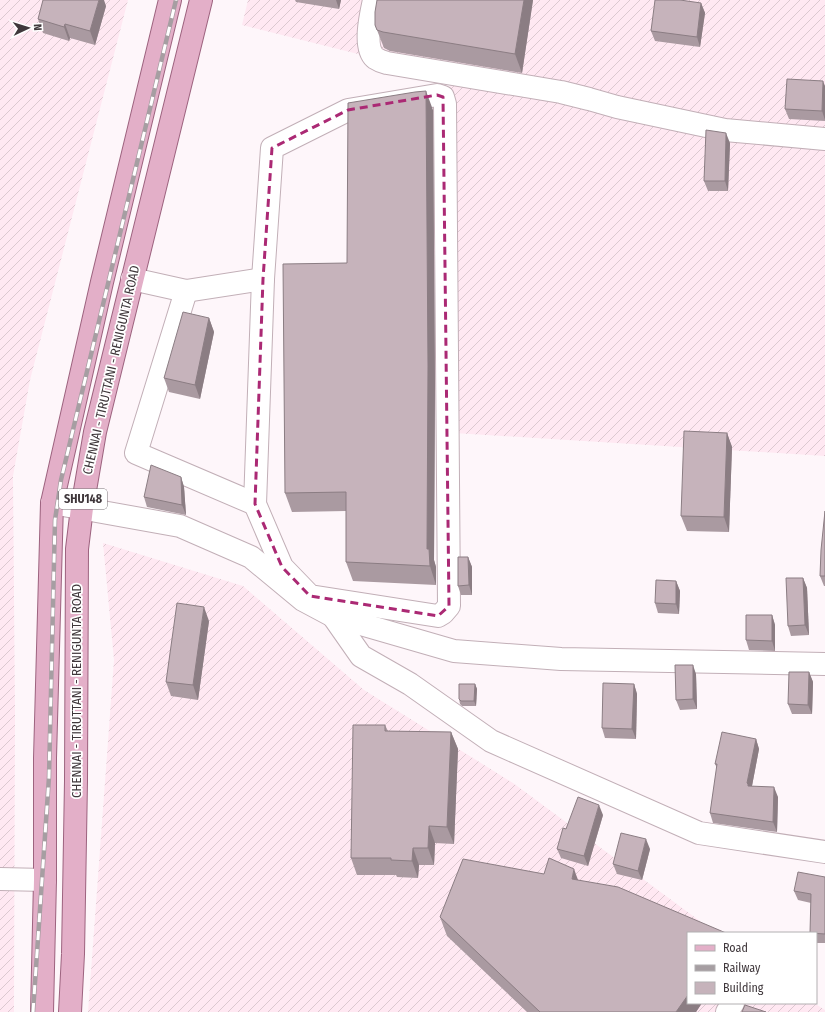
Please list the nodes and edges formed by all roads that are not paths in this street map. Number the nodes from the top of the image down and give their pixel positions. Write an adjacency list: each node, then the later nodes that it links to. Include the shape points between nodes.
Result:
1 (170, 0): 8 (main road, CHENNAI - TIRUTTANI - RENIGUNTA ROAD / SHU148)
2 (201, 0): 5 (main road, CHENNAI - TIRUTTANI - RENIGUNTA ROAD / SHU148)
3 (374, 0): 4 (street, via 369,24 369,45 375,57 387,63 561,92 725,130)
4 (825, 139)
5 (132, 279): 7 (street); 10 (main road, CHENNAI - TIRUTTANI - RENIGUNTA ROAD / SHU148, via 95,432)
6 (263, 279): 7 (street); 9 (street); 9 (street, via 272,148 348,110 437,95 443,97 449,606 438,616 310,596 282,568)
7 (186, 291): 9 (street, via 136,453)
8 (52, 503): 10 (street); 14 (main road, CHENNAI - TIRUTTANI - RENIGUNTA ROAD / SHU148)
9 (255, 504)
10 (82, 508): 11 (street, via 180,526 194,532 251,557 303,600); 13 (main road, CHENNAI - TIRUTTANI - RENIGUNTA ROAD / SHU148, via 77,550)
11 (333, 616): 12 (street, via 454,651 561,659); 15 (street, via 361,656 410,684 492,741 698,833)
12 (825, 664)
13 (76, 736): 14 (main road); 19 (main road, CHENNAI - TIRUTTANI - RENIGUNTA ROAD / SHU148)
14 (46, 737): 17 (main road, CHENNAI - TIRUTTANI - RENIGUNTA ROAD / SHU148)
15 (825, 852)
16 (0, 879): 17 (street)
17 (45, 880): 18 (main road, CHENNAI - TIRUTTANI - RENIGUNTA ROAD / SHU148)
18 (42, 1012)
19 (70, 1012)

